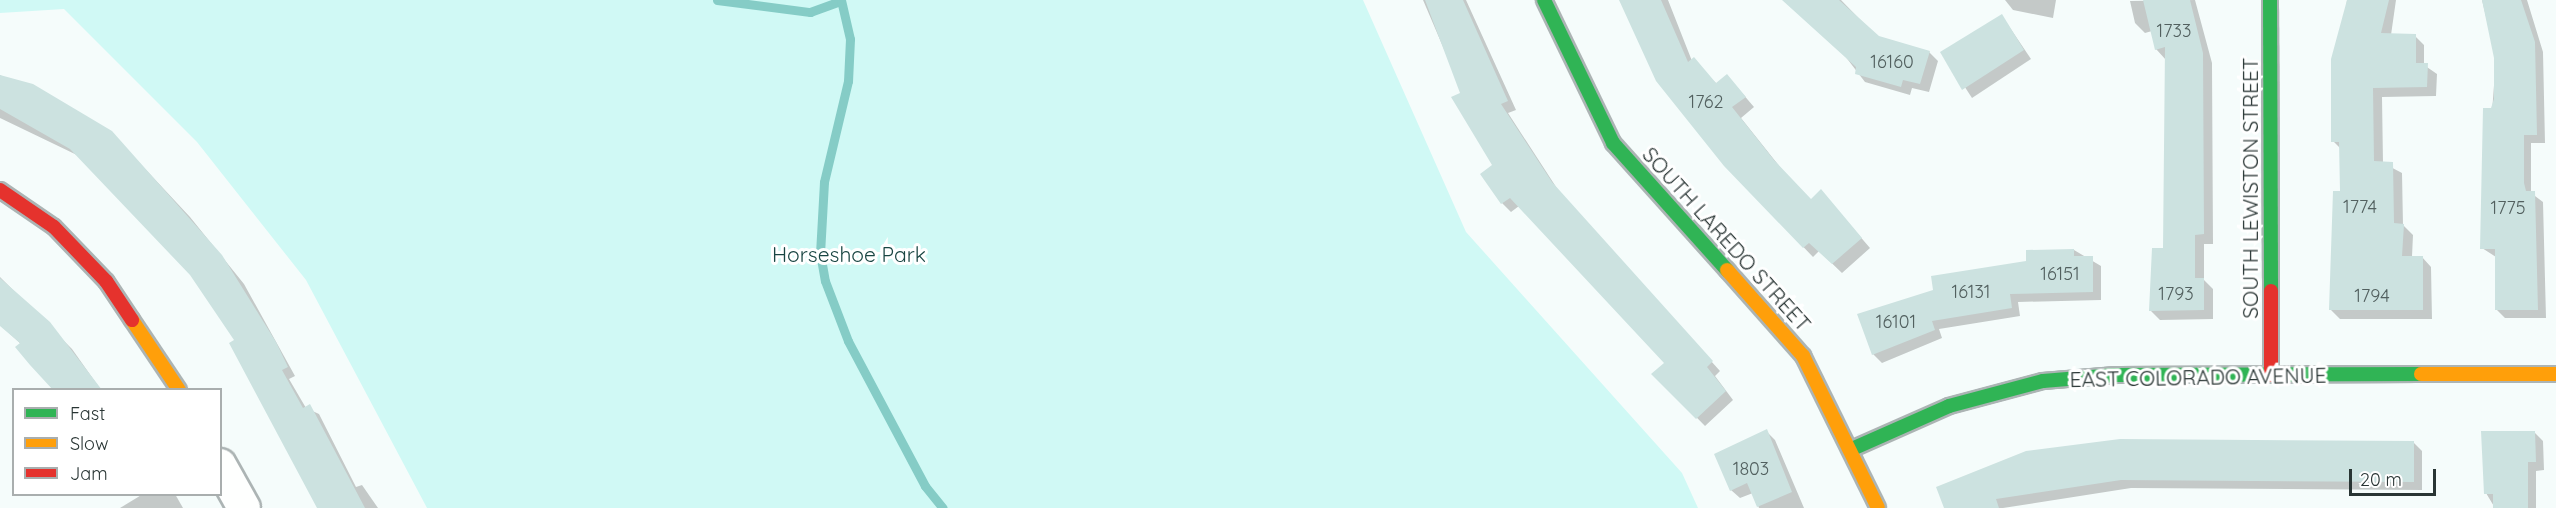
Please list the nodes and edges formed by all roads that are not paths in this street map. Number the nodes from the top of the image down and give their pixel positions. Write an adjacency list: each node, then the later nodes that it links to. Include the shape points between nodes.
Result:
1 (1544, 0): 7 (street, SOUTH LAREDO STREET, via 1613,143 1803,356)
2 (2271, 0): 5 (street, SOUTH LEWISTON STREET)
3 (0, 190): 6 (street, via 54,227 106,281)
4 (2556, 374): 5 (street, EAST COLORADO AVENUE)
5 (2271, 375): 7 (street, EAST COLORADO AVENUE, via 2043,381 1949,406)
6 (178, 388)
7 (1852, 449): 10 (street, SOUTH LAREDO STREET)
8 (222, 469): 9 (street)
9 (244, 508)
10 (1878, 508)

